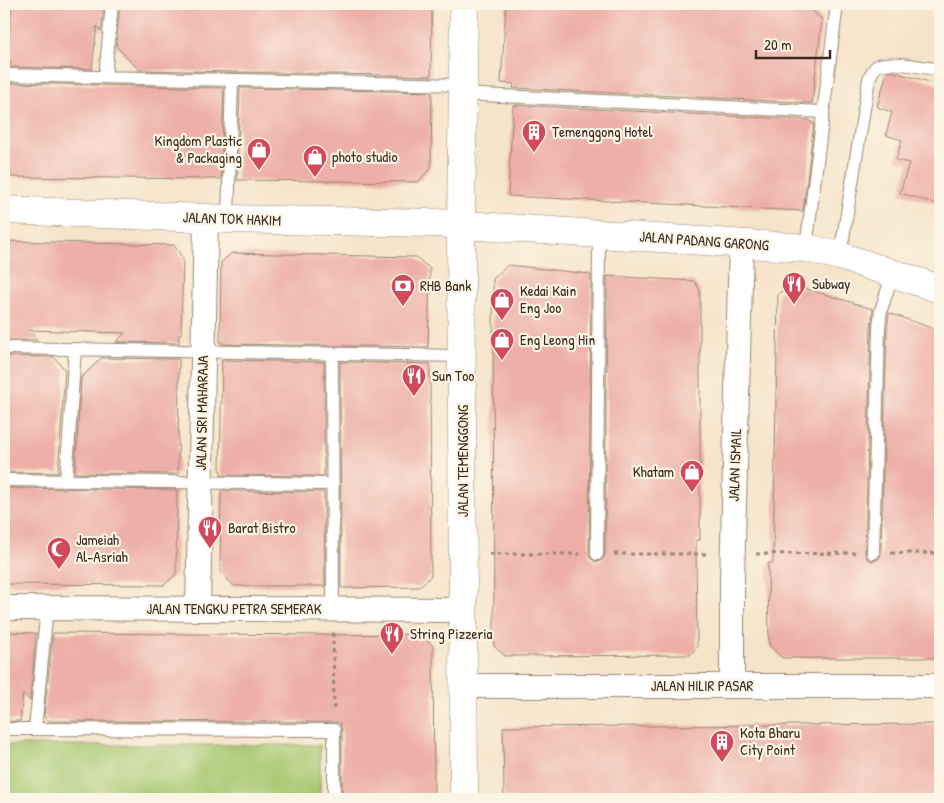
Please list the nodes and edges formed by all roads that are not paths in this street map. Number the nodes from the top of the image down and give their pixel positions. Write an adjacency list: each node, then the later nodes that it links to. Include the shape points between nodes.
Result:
1 (112, 4): 6 (lane)
2 (464, 4): 8 (street, JALAN TEMENGGONG)
3 (837, 4): 9 (lane)
4 (940, 70): 16 (lane, via 885,63 872,71 868,79)
5 (4, 75): 6 (lane)
6 (105, 77): 7 (lane)
7 (232, 80): 8 (lane); 11 (lane)
8 (463, 89): 9 (lane); 12 (street, JALAN TEMENGGONG)
9 (823, 112): 15 (lane)
10 (4, 210): 11 (street, JALAN TOK HAKIM)
11 (217, 219): 12 (street, JALAN TOK HAKIM); 21 (street, JALAN SRI MAHARAJA)
12 (461, 224): 13 (street, JALAN PADANG GARONG); 23 (street, JALAN TEMENGGONG)
13 (599, 234): 14 (street, JALAN PADANG GARONG); 29 (lane)
14 (741, 244): 15 (street, JALAN PADANG GARONG); 36 (street, JALAN ISMAIL)
15 (806, 248): 16 (street, JALAN PADANG GARONG)
16 (840, 256): 17 (street, JALAN PADANG GARONG)
17 (893, 274): 18 (street, JALAN PADANG GARONG); 28 (lane, via 879,327)
18 (940, 289)
19 (4, 348): 20 (lane)
20 (75, 350): 21 (lane); 25 (lane)
21 (203, 352): 22 (lane); 26 (street, JALAN SRI MAHARAJA)
22 (332, 354): 23 (lane); 27 (lane)
23 (462, 356): 34 (street, JALAN TEMENGGONG)
24 (4, 480): 25 (lane)
25 (66, 481): 26 (lane)
26 (201, 482): 27 (lane); 32 (street, JALAN SRI MAHARAJA)
27 (333, 484): 33 (lane)
28 (873, 553)
29 (597, 554)
30 (4, 608): 31 (street, JALAN TENGKU PETRA SEMERAK)
31 (47, 608): 32 (street, JALAN TENGKU PETRA SEMERAK); 39 (lane)
32 (198, 609): 33 (street, JALAN TENGKU PETRA SEMERAK)
33 (333, 609): 34 (street, JALAN TENGKU PETRA SEMERAK)
34 (463, 610): 35 (street, JALAN TEMENGGONG)
35 (464, 686): 36 (street, JALAN HILIR PASAR); 41 (street, JALAN TEMENGGONG)
36 (732, 686): 37 (street, JALAN HILIR PASAR)
37 (940, 686)
38 (4, 729): 39 (lane)
39 (35, 729): 40 (lane, via 334,730)
40 (334, 799)
41 (464, 799)

